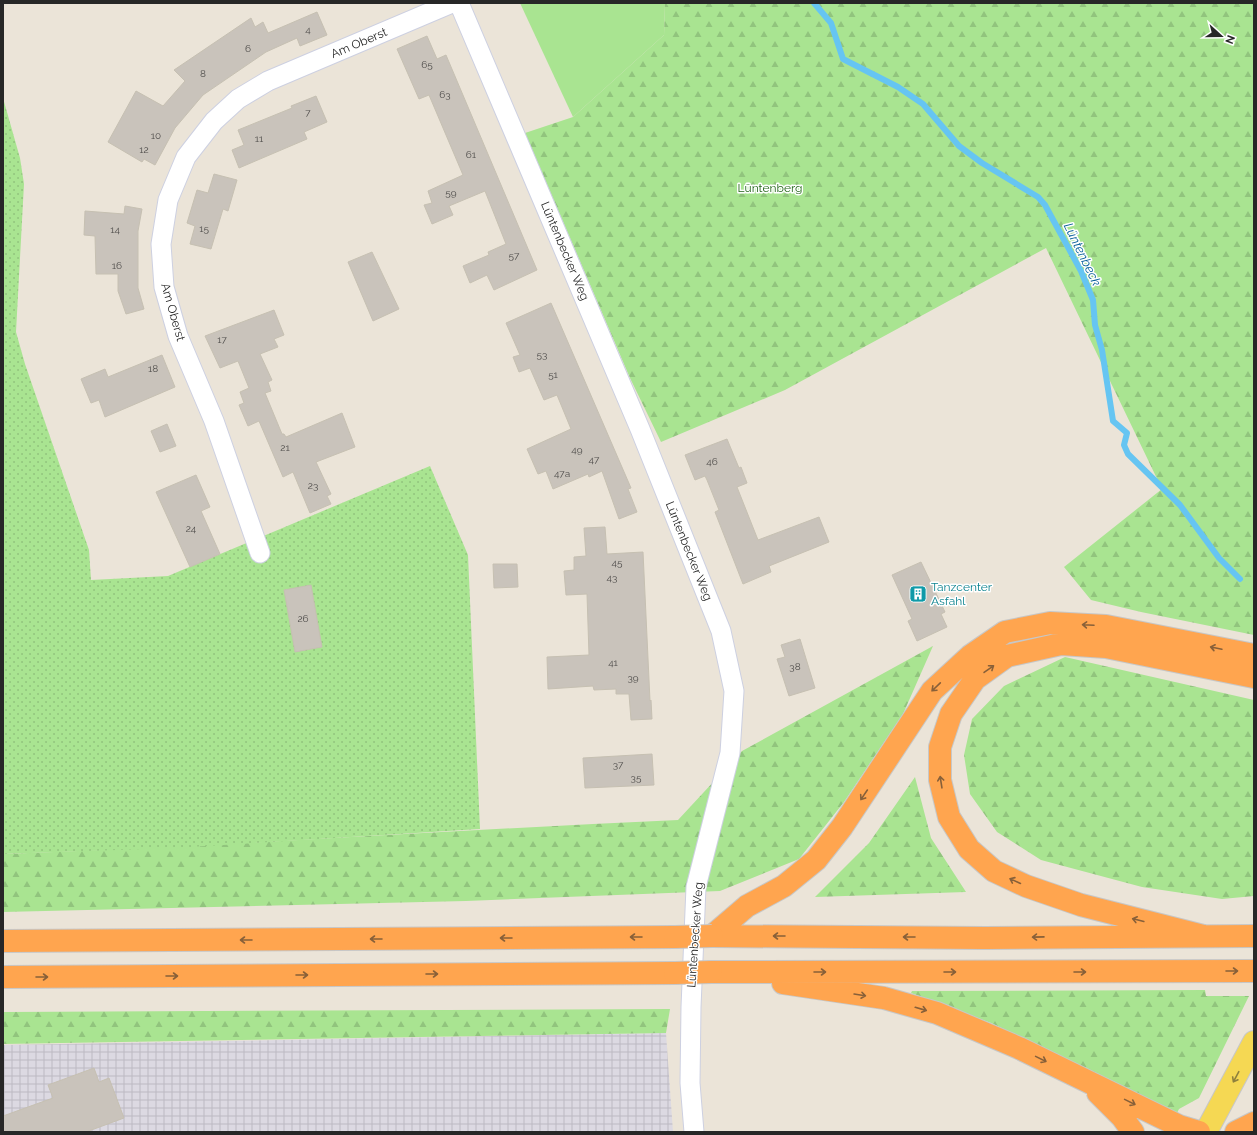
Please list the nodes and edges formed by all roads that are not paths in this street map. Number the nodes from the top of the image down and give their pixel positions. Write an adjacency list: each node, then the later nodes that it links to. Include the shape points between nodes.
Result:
1 (452, 3): 3 (street, Am Oberst, via 268,81 238,99 214,121 186,157 168,200 161,244 164,287 178,336 214,421)
2 (459, 3): 16 (street, Lüntenbecker Weg, via 640,428 720,631 734,691 730,753 696,886 690,1083)
3 (260, 553)
4 (1254, 655): 6 (highway, one-way to 6, via 1106,626 1050,623 1006,632 970,656 932,691 842,827 816,860 784,886 748,906)
5 (1254, 677): 7 (highway, one-way to 5, via 1081,905 1026,886 994,871 970,849 949,817 940,780 940,747 951,714 975,678 1007,656 1060,644 1106,647)
6 (712, 936): 7 (highway, one-way to 6); 9 (highway, one-way to 9, bridge)
7 (1204, 936): 8 (highway)
8 (1254, 936)
9 (3, 941)
10 (1254, 971): 11 (highway, one-way to 10)
11 (711, 972): 12 (highway, one-way to 11, bridge); 14 (highway, one-way to 14, via 884,998 937,1013 977,1029)
12 (3, 977)
13 (1254, 1042): 19 (main road, one-way to 19)
14 (1082, 1079): 17 (highway, via 1122,1117); 18 (highway, one-way to 18, via 1179,1126)
15 (1254, 1124): 20 (highway); 21 (main road)
16 (694, 1132)
17 (1133, 1132)
18 (1199, 1132)
19 (1206, 1132)
20 (1236, 1132)
21 (1250, 1132)

